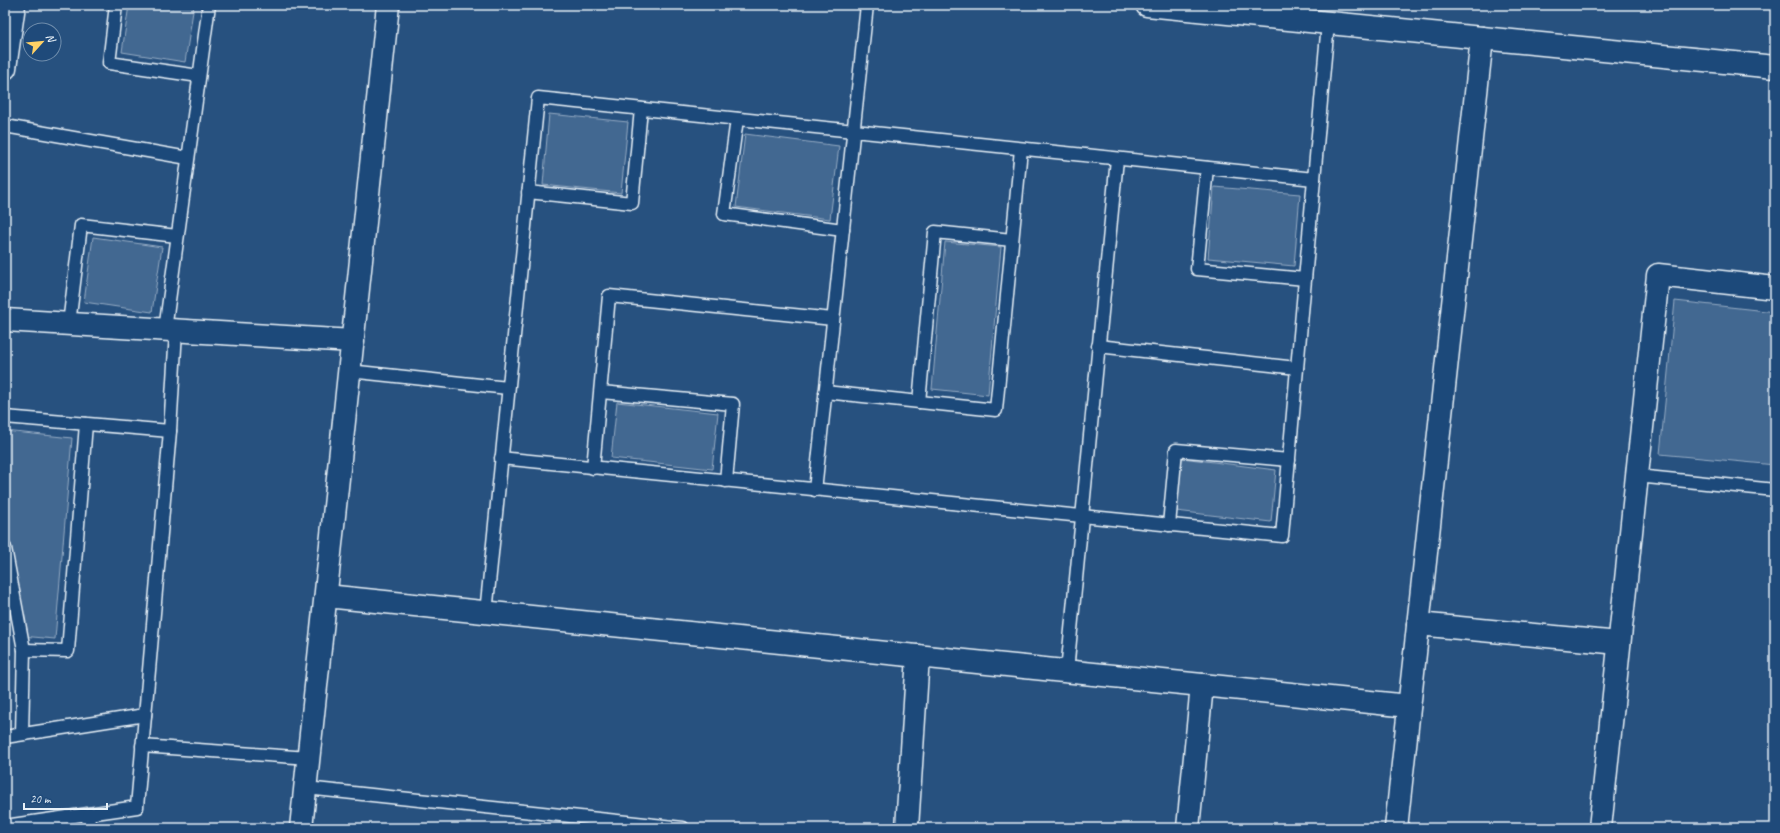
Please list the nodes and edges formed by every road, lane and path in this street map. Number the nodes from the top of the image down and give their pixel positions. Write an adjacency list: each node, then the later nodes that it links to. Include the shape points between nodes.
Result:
1 (14, 5): 11 (street)
2 (116, 5): 12 (lane, via 109,63)
3 (209, 5): 12 (lane)
4 (388, 5): 32 (street)
5 (867, 5): 16 (lane)
6 (1147, 5): 7 (street)
7 (1175, 6): 8 (street)
8 (1328, 23): 9 (street); 21 (lane)
9 (1482, 38): 10 (street); 55 (street)
10 (1775, 66)
11 (5, 68)
12 (199, 76): 18 (lane)
13 (641, 109): 14 (lane); 22 (lane, via 538,98); 22 (lane, via 632,203)
14 (737, 119): 16 (lane); 23 (lane, via 724,214)
15 (5, 126): 18 (lane)
16 (854, 131): 17 (lane); 23 (lane)
17 (1021, 149): 19 (lane); 25 (lane)
18 (188, 158): 24 (lane)
19 (1116, 159): 20 (lane); 33 (lane)
20 (1207, 168): 21 (lane); 26 (lane, via 1197,269)
21 (1314, 179): 26 (lane)
22 (528, 192): 36 (lane)
23 (842, 230): 28 (lane)
24 (178, 236): 30 (lane, via 81,225); 31 (lane)
25 (1012, 240): 39 (lane, via 996,410); 39 (lane, via 935,232)
26 (1305, 279): 34 (lane)
27 (1775, 288): 46 (street, via 1658,275)
28 (833, 319): 37 (lane, via 609,296); 38 (lane)
29 (5, 320): 30 (street)
30 (69, 324): 31 (street)
31 (170, 330): 32 (street); 42 (lane)
32 (353, 341): 35 (street)
33 (1098, 346): 34 (lane); 50 (lane)
34 (1297, 368): 44 (lane)
35 (349, 371): 36 (lane); 53 (street)
36 (508, 388): 43 (lane)
37 (601, 392): 45 (lane); 47 (lane, via 733,404)
38 (825, 392): 39 (lane); 48 (lane)
39 (919, 402)
40 (5, 417): 41 (lane)
41 (86, 424): 42 (lane); 57 (lane, via 68,651)
42 (170, 431): 62 (lane)
43 (501, 458): 45 (lane); 54 (lane)
44 (1289, 460): 51 (lane, via 1176,450); 51 (lane, via 1282,536)
45 (593, 468): 47 (lane)
46 (1637, 476): 49 (lane); 56 (street)
47 (726, 481): 48 (lane)
48 (815, 490): 50 (lane)
49 (1775, 490)
50 (1082, 516): 51 (lane); 59 (lane)
51 (1169, 525)
52 (5, 548): 57 (lane)
53 (326, 596): 54 (street); 66 (street)
54 (486, 613): 58 (street)
55 (1418, 624): 56 (street); 61 (street)
56 (1619, 643): 77 (street)
57 (24, 650): 63 (lane)
58 (918, 656): 59 (street); 74 (street)
59 (1067, 672): 60 (street)
60 (1202, 685): 61 (street); 75 (street)
61 (1409, 706): 76 (street)
62 (145, 715): 63 (lane); 65 (lane)
63 (22, 734): 64 (lane)
64 (5, 737)
65 (142, 746): 66 (lane); 68 (lane, via 137,807)
66 (309, 758): 67 (street)
67 (306, 788): 69 (lane); 72 (street)
68 (90, 814): 70 (lane); 71 (lane)
69 (602, 824): 73 (lane)
70 (5, 826)
71 (87, 828)
72 (302, 828)
73 (683, 828)
74 (907, 828)
75 (1188, 828)
76 (1396, 828)
77 (1600, 828)

